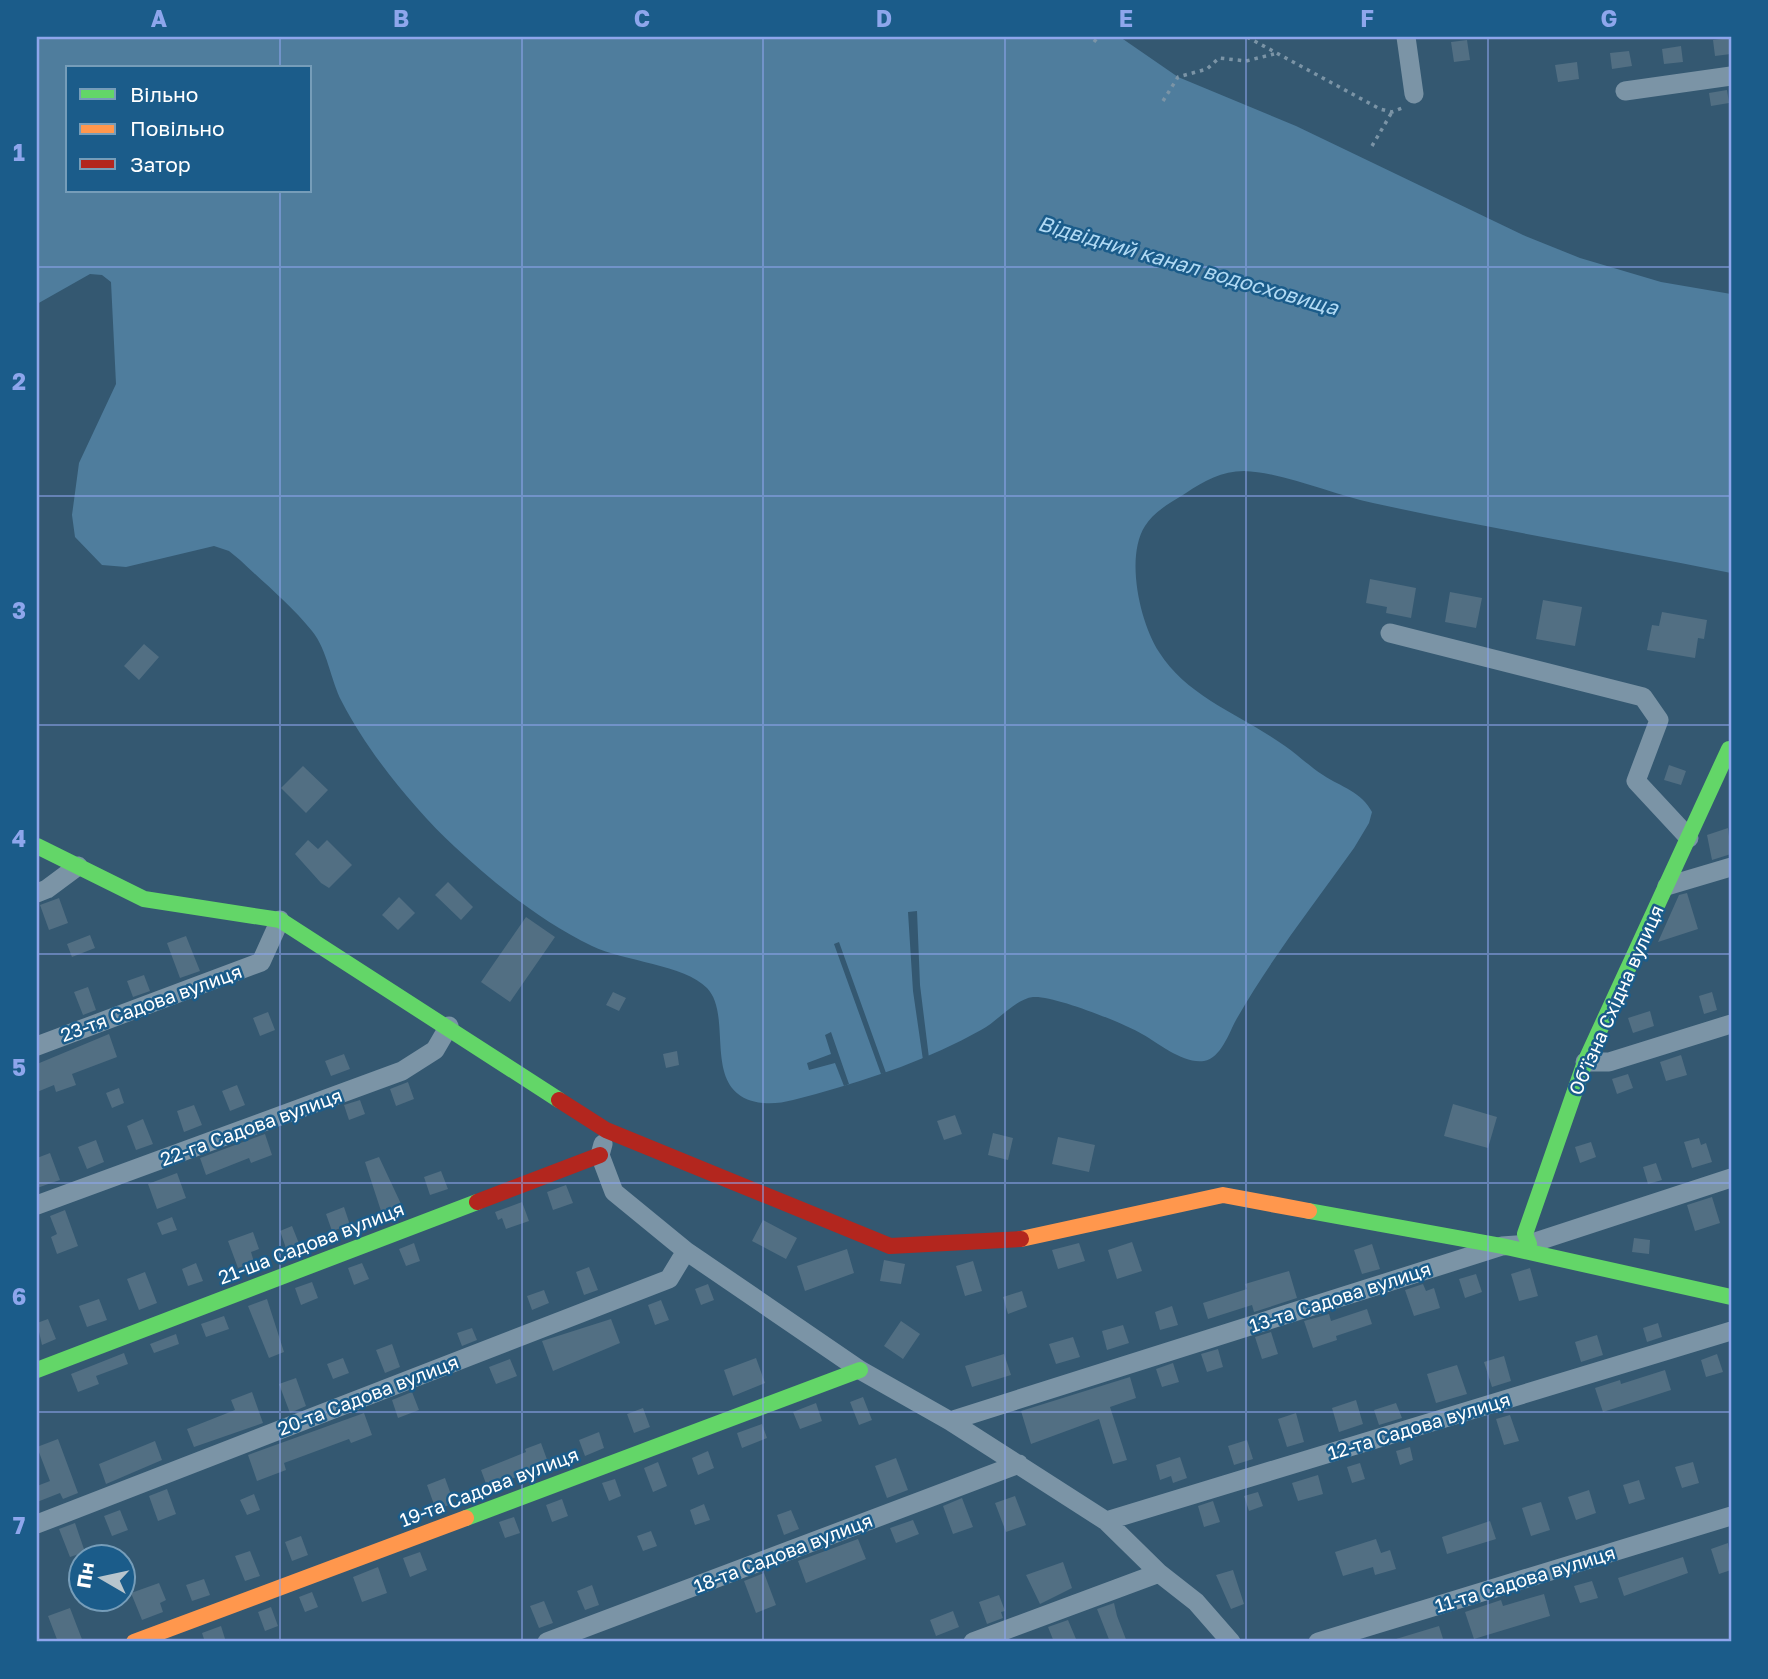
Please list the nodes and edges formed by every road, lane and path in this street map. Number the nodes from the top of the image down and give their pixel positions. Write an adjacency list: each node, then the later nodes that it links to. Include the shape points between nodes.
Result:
1 (1098, 37): 4 (path)
2 (1247, 37): 5 (path)
3 (1406, 37): 8 (street)
4 (1094, 42)
5 (1274, 54): 9 (path, via 1246,61 1219,58 1207,69 1178,77); 10 (path)
6 (1731, 76): 7 (street)
7 (1625, 91)
8 (1414, 94): 10 (path, via 1402,110)
9 (1163, 101)
10 (1392, 112): 11 (path)
11 (1373, 146)
12 (1390, 633): 14 (street, via 1643,697 1659,720 1636,781)
13 (1729, 749): 14 (street, Обʼїзна Східна вулиця)
14 (1689, 838): 18 (street, Обʼїзна Східна вулиця)
15 (37, 846): 16 (street)
16 (78, 866): 19 (street); 20 (street, via 144,899)
17 (1731, 867): 18 (street)
18 (1667, 886): 24 (street, Обʼїзна Східна вулиця)
19 (37, 893)
20 (280, 920): 22 (street); 23 (street, 23-тя Садова вулиця, via 261,962)
21 (1731, 1024): 24 (street, via 1609,1062)
22 (449, 1026): 25 (street); 28 (street, 22-га Садова вулиця, via 435,1050 402,1071)
23 (37, 1046)
24 (1585, 1062): 29 (street, Обʼїзна Східна вулиця, via 1525,1234)
25 (606, 1130): 26 (street); 30 (street, via 890,1246 1012,1241 1223,1195)
26 (600, 1155): 31 (street, via 614,1192); 34 (street, 21-ша Садова вулиця)
27 (1731, 1178): 29 (street, 13-та Садова вулиця)
28 (37, 1205)
29 (1529, 1244): 30 (street, 13-та Садова вулиця)
30 (1502, 1246): 32 (street); 36 (street, 13-та Садова вулиця)
31 (685, 1251): 35 (street); 40 (street, 20-та Садова вулиця, via 669,1279)
32 (1731, 1297)
33 (1731, 1331): 39 (street, 12-та Садова вулиця)
34 (37, 1370)
35 (860, 1370): 36 (street); 42 (street, 19-та Садова вулиця)
36 (950, 1421): 37 (street)
37 (1019, 1464): 39 (street); 43 (street, 18-та Садова вулиця)
38 (1731, 1516): 46 (street, 11-та Садова вулиця)
39 (1106, 1521): 41 (street)
40 (37, 1524)
41 (1159, 1573): 44 (street); 45 (street, via 1196,1602)
42 (134, 1642)
43 (547, 1642)
44 (974, 1642)
45 (1231, 1642)
46 (1318, 1642)

